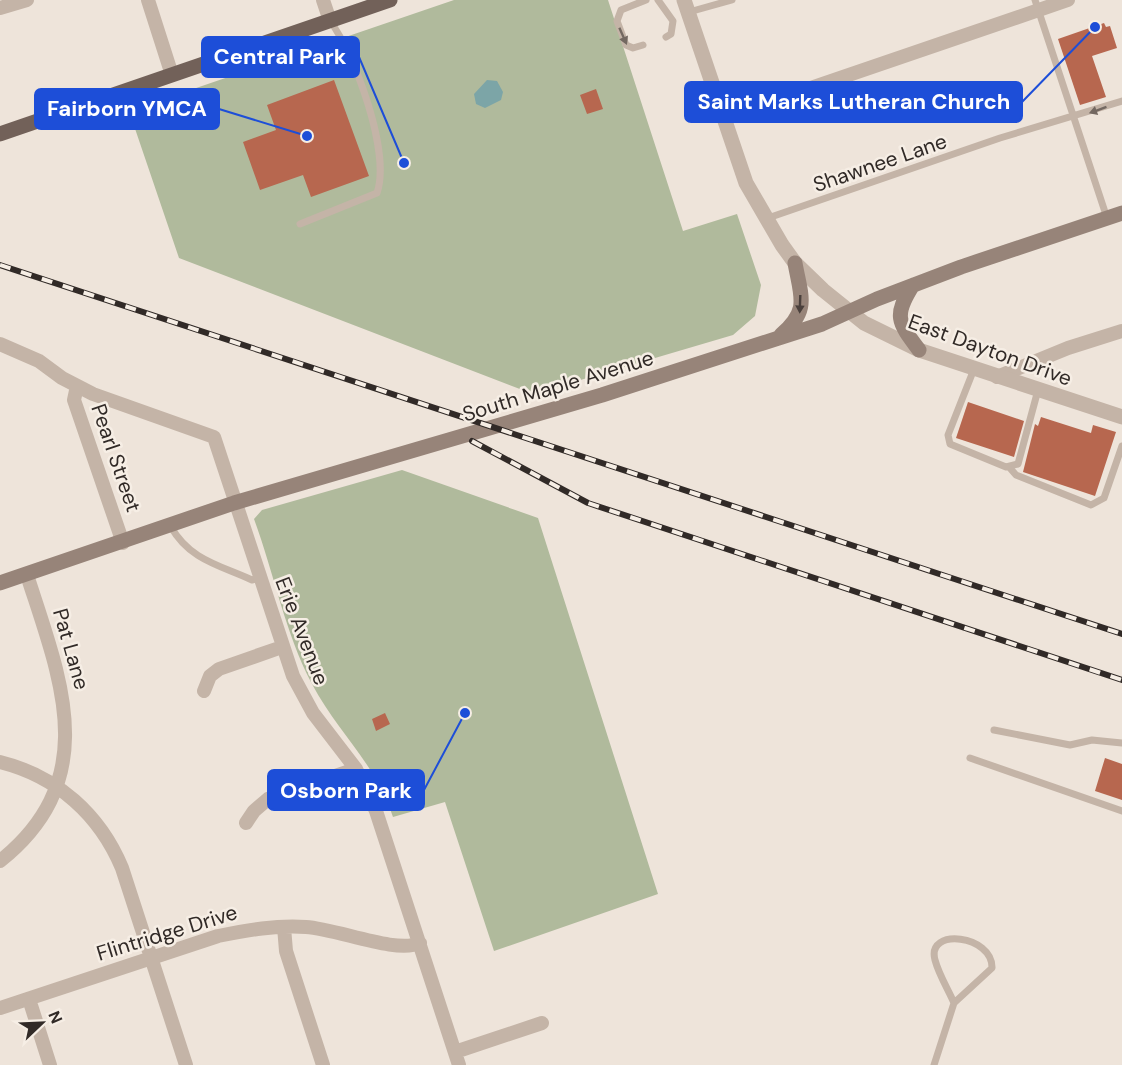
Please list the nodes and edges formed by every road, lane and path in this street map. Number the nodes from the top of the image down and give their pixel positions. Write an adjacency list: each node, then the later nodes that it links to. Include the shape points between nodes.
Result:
1 (27, 0): 11 (street)
2 (148, 0): 15 (street)
3 (323, 0): 12 (street)
4 (390, 0): 12 (main road)
5 (646, 0): 14 (lane, one-way to 14, via 621,10 617,21 626,45)
6 (658, 0): 13 (lane, via 673,21 671,34)
7 (732, 0): 10 (lane)
8 (1068, 0): 9 (street)
9 (1037, 5): 17 (lane); 18 (street)
10 (686, 6): 18 (street, East Dayton Drive)
11 (0, 8)
12 (330, 21): 15 (main road); 22 (lane, via 340,34 366,99 379,146 382,179 377,193)
13 (666, 37)
14 (643, 45)
15 (172, 75): 19 (main road)
16 (1122, 101): 17 (lane, Shawnee Lane, one-way to 17, via 1086,114)
17 (1074, 114): 20 (lane); 21 (lane, Shawnee Lane)
18 (723, 118): 21 (street, East Dayton Drive, via 746,183)
19 (0, 134)
20 (1115, 216): 24 (main road, South Maple Avenue)
21 (765, 219): 23 (street, East Dayton Drive)
22 (300, 224)
23 (795, 263): 25 (street, East Dayton Drive); 27 (main road, one-way to 27, via 801,308 792,325)
24 (913, 285): 25 (main road, South Maple Avenue); 29 (main road, via 899,315 903,329)
25 (849, 312): 27 (main road, South Maple Avenue); 29 (street, East Dayton Drive)
26 (1122, 331): 31 (street)
27 (778, 338): 37 (main road, South Maple Avenue, via 603,395)
28 (0, 344): 32 (street, via 39,361)
29 (919, 350): 30 (street, East Dayton Drive)
30 (974, 369): 31 (street, East Dayton Drive); 36 (lane, via 948,435 950,444)
31 (997, 377): 33 (street, East Dayton Drive)
32 (77, 386): 37 (street, Erie Avenue, via 213,437); 39 (street, Pearl Street, via 74,400)
33 (1038, 390): 34 (street, East Dayton Drive); 36 (lane, via 1018,464)
34 (1122, 417)
35 (1122, 446): 36 (lane, via 1104,498 1091,505 1016,475)
36 (1009, 467)
37 (234, 503): 38 (main road, South Maple Avenue); 41 (street, Erie Avenue)
38 (171, 527): 39 (main road, South Maple Avenue); 41 (lane, via 180,543 197,557 252,580)
39 (123, 543): 40 (main road, South Maple Avenue)
40 (27, 574): 42 (main road, South Maple Avenue); 50 (street, Pat Lane, via 64,700 65,744)
41 (260, 578): 43 (street, Erie Avenue)
42 (0, 583)
43 (282, 647): 44 (street, via 219,669 210,676); 49 (street, Erie Avenue, via 304,698)
44 (204, 691)
45 (994, 730): 46 (lane, via 1070,745 1092,740)
46 (1122, 743)
47 (970, 758): 51 (lane)
48 (0, 762): 50 (street)
49 (356, 769): 52 (street, via 268,799); 55 (street, Erie Avenue, via 376,811)
50 (56, 785): 53 (street, Pat Lane, via 37,822); 56 (street, via 88,812 111,845)
51 (1122, 811)
52 (246, 823)
53 (0, 861)
54 (284, 927): 55 (street, Flintridge Drive, via 333,930 398,948); 56 (street, Flintridge Drive, via 218,936); 64 (street, via 286,951)
55 (420, 943): 61 (street, Erie Avenue)
56 (152, 958): 57 (street, Flintridge Drive); 63 (street)
57 (29, 999): 59 (street, Flintridge Drive); 62 (street)
58 (954, 1003): 58 (lane, via 992,968 992,958 985,948 954,937 943,940 934,958); 65 (lane)
59 (0, 1008)
60 (542, 1023): 61 (street)
61 (457, 1059)
62 (50, 1065)
63 (186, 1065)
64 (323, 1065)
65 (934, 1065)

